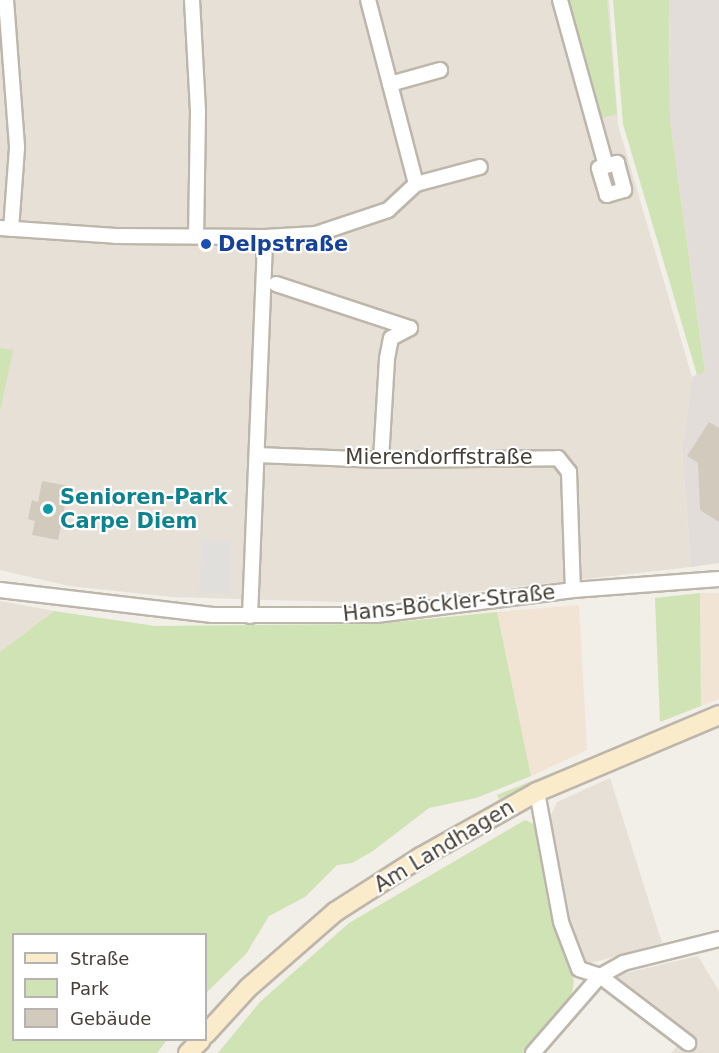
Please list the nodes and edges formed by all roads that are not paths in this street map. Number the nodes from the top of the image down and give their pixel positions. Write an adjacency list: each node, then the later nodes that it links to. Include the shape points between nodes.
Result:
1 (6, 0): 10 (street, via 17,148)
2 (192, 0): 11 (street, via 198,112)
3 (368, 0): 6 (street)
4 (560, 0): 7 (street)
5 (440, 70): 6 (street)
6 (390, 84): 9 (street)
7 (606, 166)
8 (480, 167): 9 (street)
9 (416, 184): 12 (street, via 388,210 316,234)
10 (5, 228): 11 (street)
11 (196, 236): 12 (street)
12 (265, 237): 14 (street)
13 (276, 284): 15 (street, via 410,328 392,338 387,359)
14 (257, 454): 15 (street, Mierendorffstraße); 19 (street)
15 (381, 460): 18 (street, Mierendorffstraße, via 558,458 569,472)
16 (719, 579): 18 (street, Hans-Böckler-Straße)
17 (0, 590): 19 (street, Hans-Böckler-Straße, via 135,609)
18 (573, 590): 19 (street, Hans-Böckler-Straße, via 376,615)
19 (250, 616)
20 (719, 715): 21 (street, Am Landhagen)
21 (537, 792): 23 (street, via 561,922 579,969); 24 (street, Am Landhagen, via 335,912 248,988)
22 (719, 939): 23 (street, via 623,963)
23 (600, 976): 26 (street); 28 (street)
24 (207, 1033)
25 (200, 1041): 27 (street)
26 (688, 1043)
27 (188, 1053)
28 (533, 1053)

